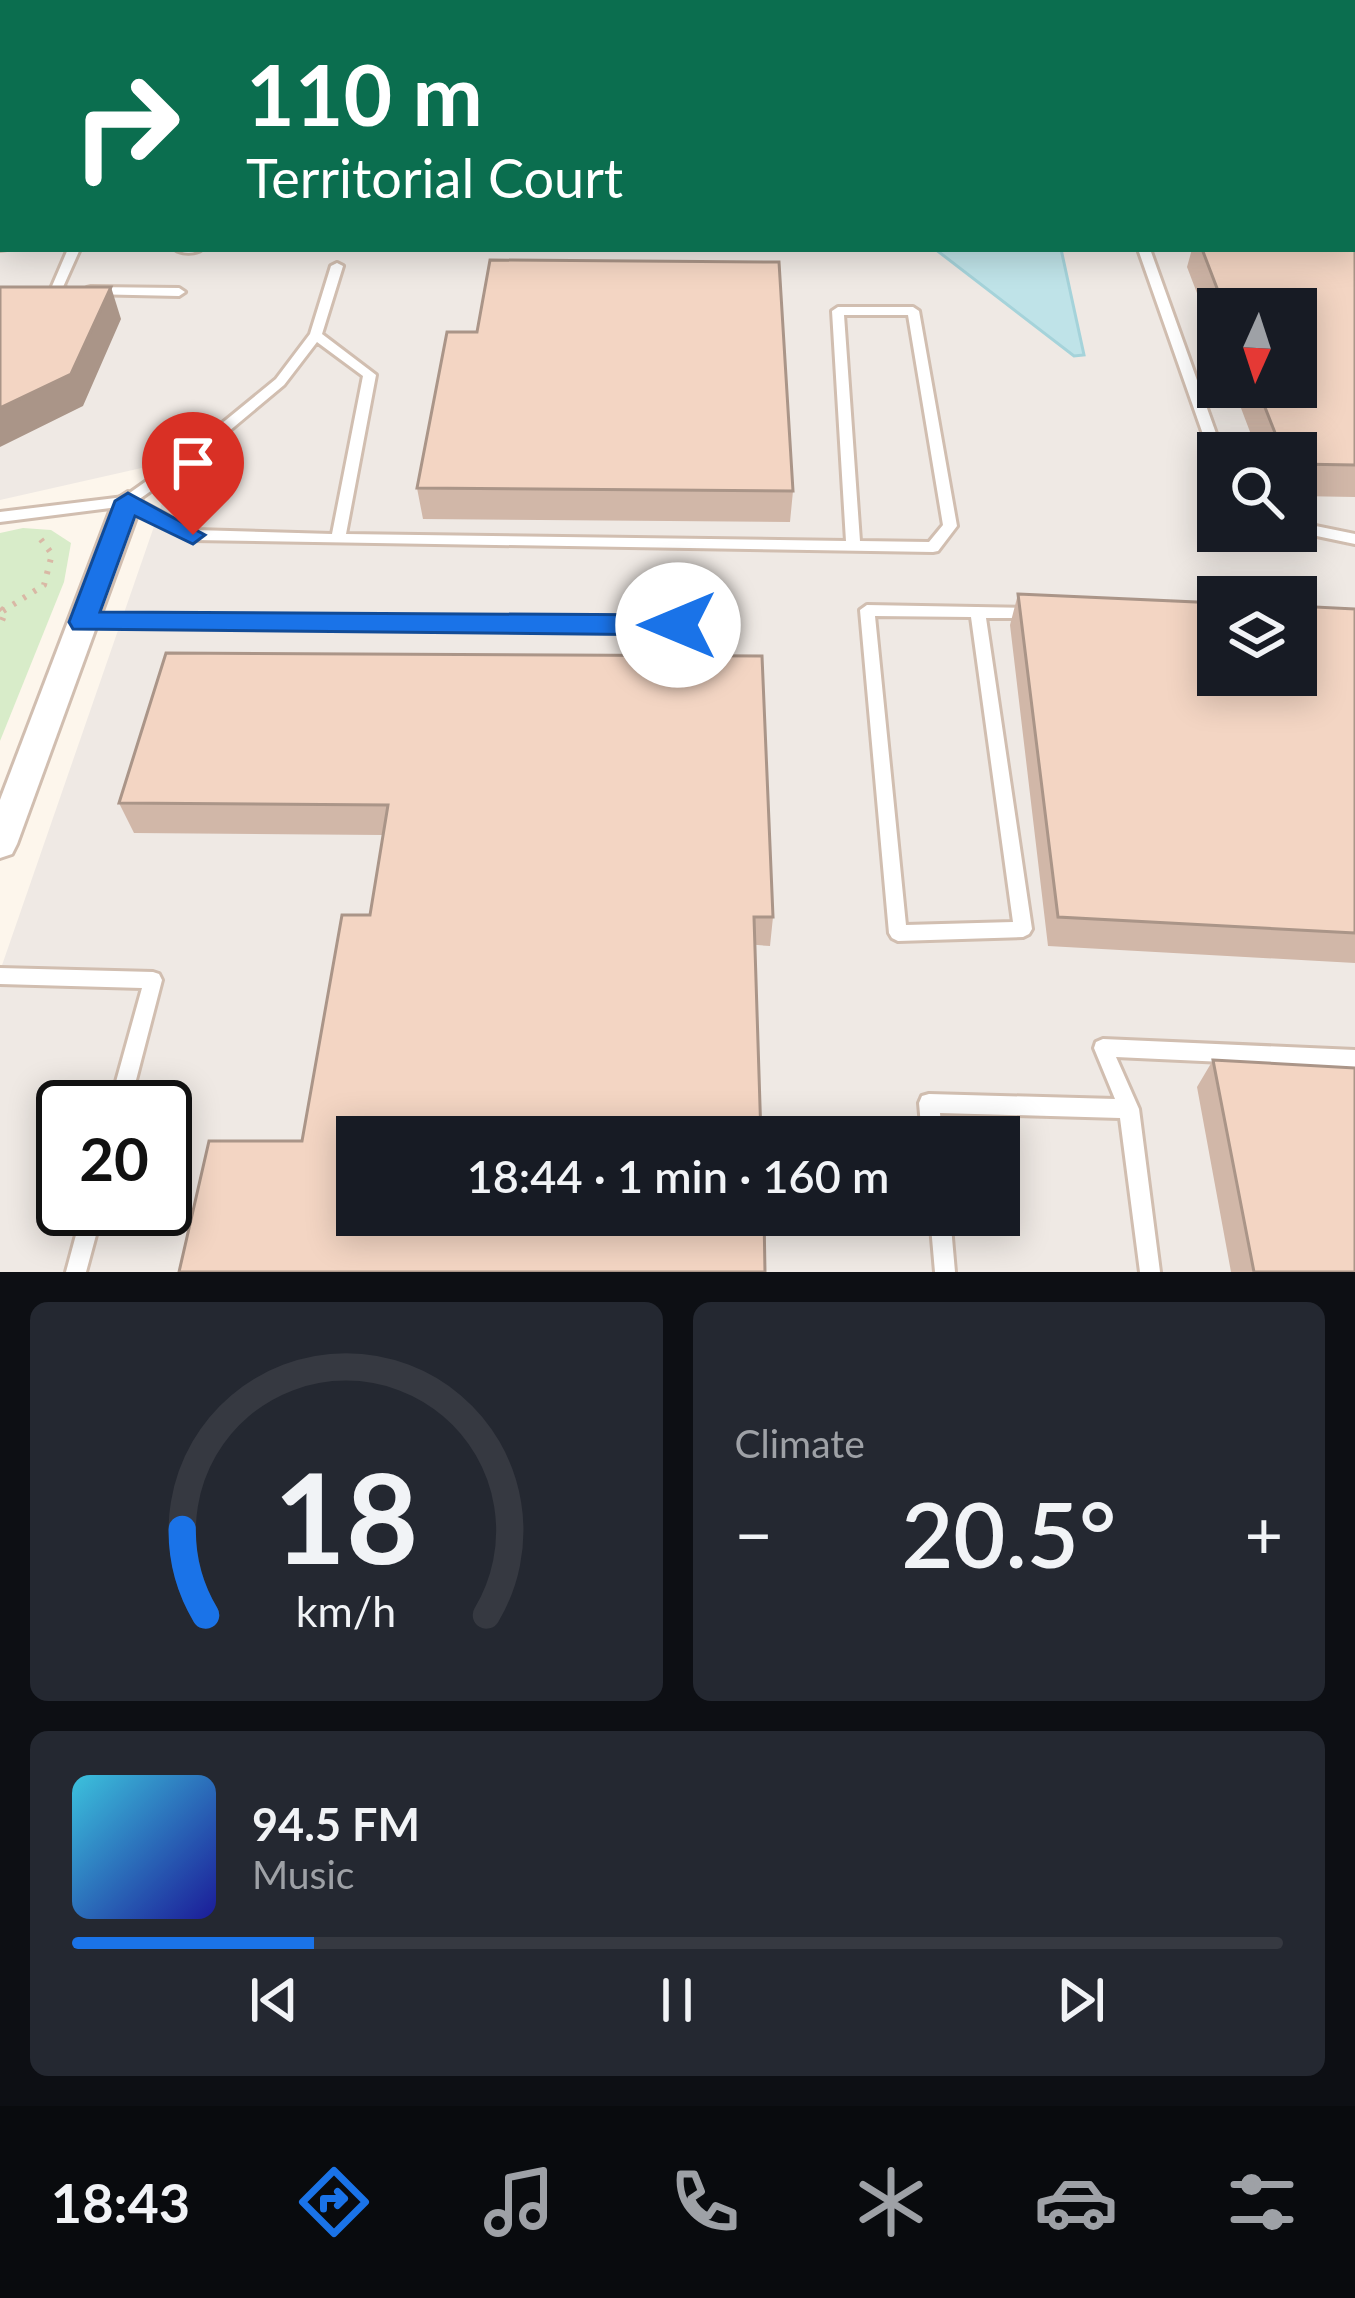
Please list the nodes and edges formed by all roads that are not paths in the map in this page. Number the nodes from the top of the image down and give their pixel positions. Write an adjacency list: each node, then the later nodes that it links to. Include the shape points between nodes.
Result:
1 (73, 252): 4 (lane, via 56,291)
2 (1145, 252): 6 (lane)
3 (337, 266): 5 (lane)
4 (179, 292)
5 (316, 335): 7 (lane, via 280,382); 10 (lane, via 370,375)
6 (1209, 432)
7 (128, 501): 8 (lane); 10 (lane, via 193,535); 15 (street)
8 (0, 517)
9 (1317, 531): 11 (lane)
10 (338, 538): 12 (lane)
11 (1355, 539)
12 (853, 546): 12 (lane, via 838,311 914,310 950,526 933,548)
13 (978, 612): 13 (lane, via 1023,928 898,933 867,610); 14 (lane)
14 (1043, 614)
15 (83, 622): 16 (lane); 17 (street)
16 (723, 625)
17 (0, 844)
18 (0, 976): 20 (lane, via 152,980)
19 (1355, 1059): 21 (lane, via 1103,1048)
20 (126, 1080)
21 (1129, 1109): 22 (lane, via 928,1103); 27 (lane)
22 (930, 1116)
23 (86, 1236): 25 (lane)
24 (942, 1236): 26 (lane)
25 (76, 1272)
26 (945, 1272)
27 (1150, 1272)

